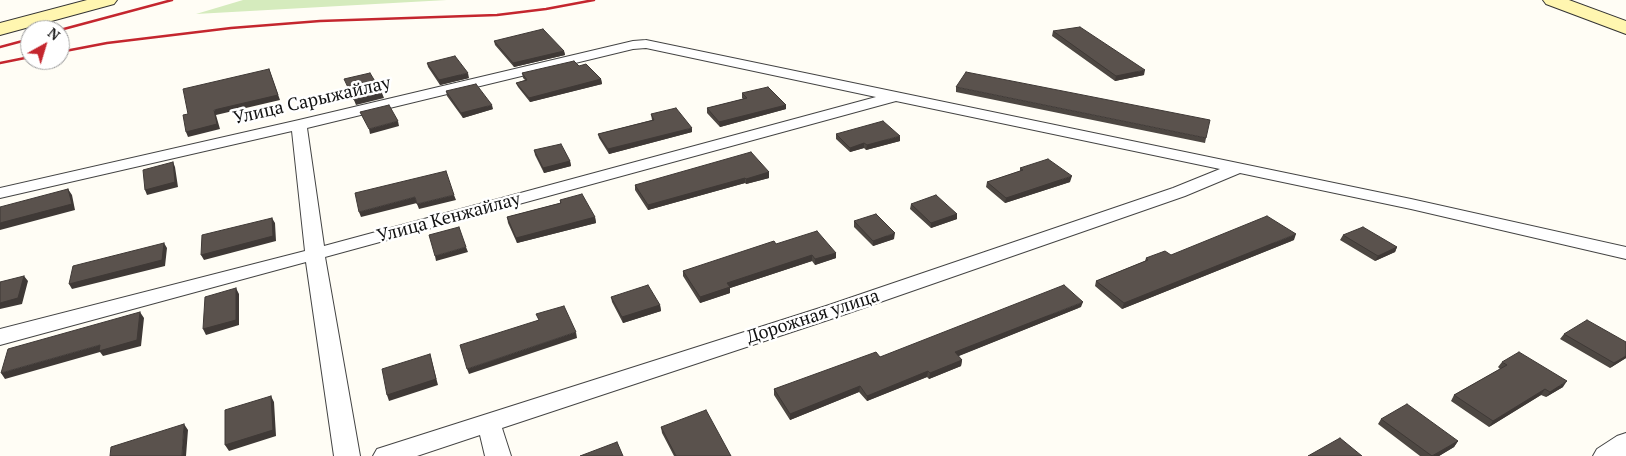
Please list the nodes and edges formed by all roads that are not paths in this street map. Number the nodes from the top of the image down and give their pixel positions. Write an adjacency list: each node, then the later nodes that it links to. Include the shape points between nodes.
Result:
1 (108, 0): 4 (main road)
2 (1552, 0): 3 (main road)
3 (1626, 28)
4 (0, 29)
5 (896, 96): 6 (street, Улица Сарыжайлау, via 660,46 633,45); 7 (street, Улица Сарыжайлау); 10 (street, Улица Кенжайлау)
6 (299, 125): 8 (street, Улица Сарыжайлау); 10 (street)
7 (1236, 169): 9 (street, Улица Сарыжайлау, via 1420,206); 12 (street, Дорожная улица, via 1179,192 833,311)
8 (0, 193)
9 (1626, 253)
10 (315, 254): 11 (street, Улица Кенжайлау); 14 (street)
11 (0, 337)
12 (489, 423): 15 (street, Дорожная улица); 16 (street)
13 (1626, 443): 17 (street)
14 (347, 456)
15 (386, 456)
16 (498, 456)
17 (1606, 456)

